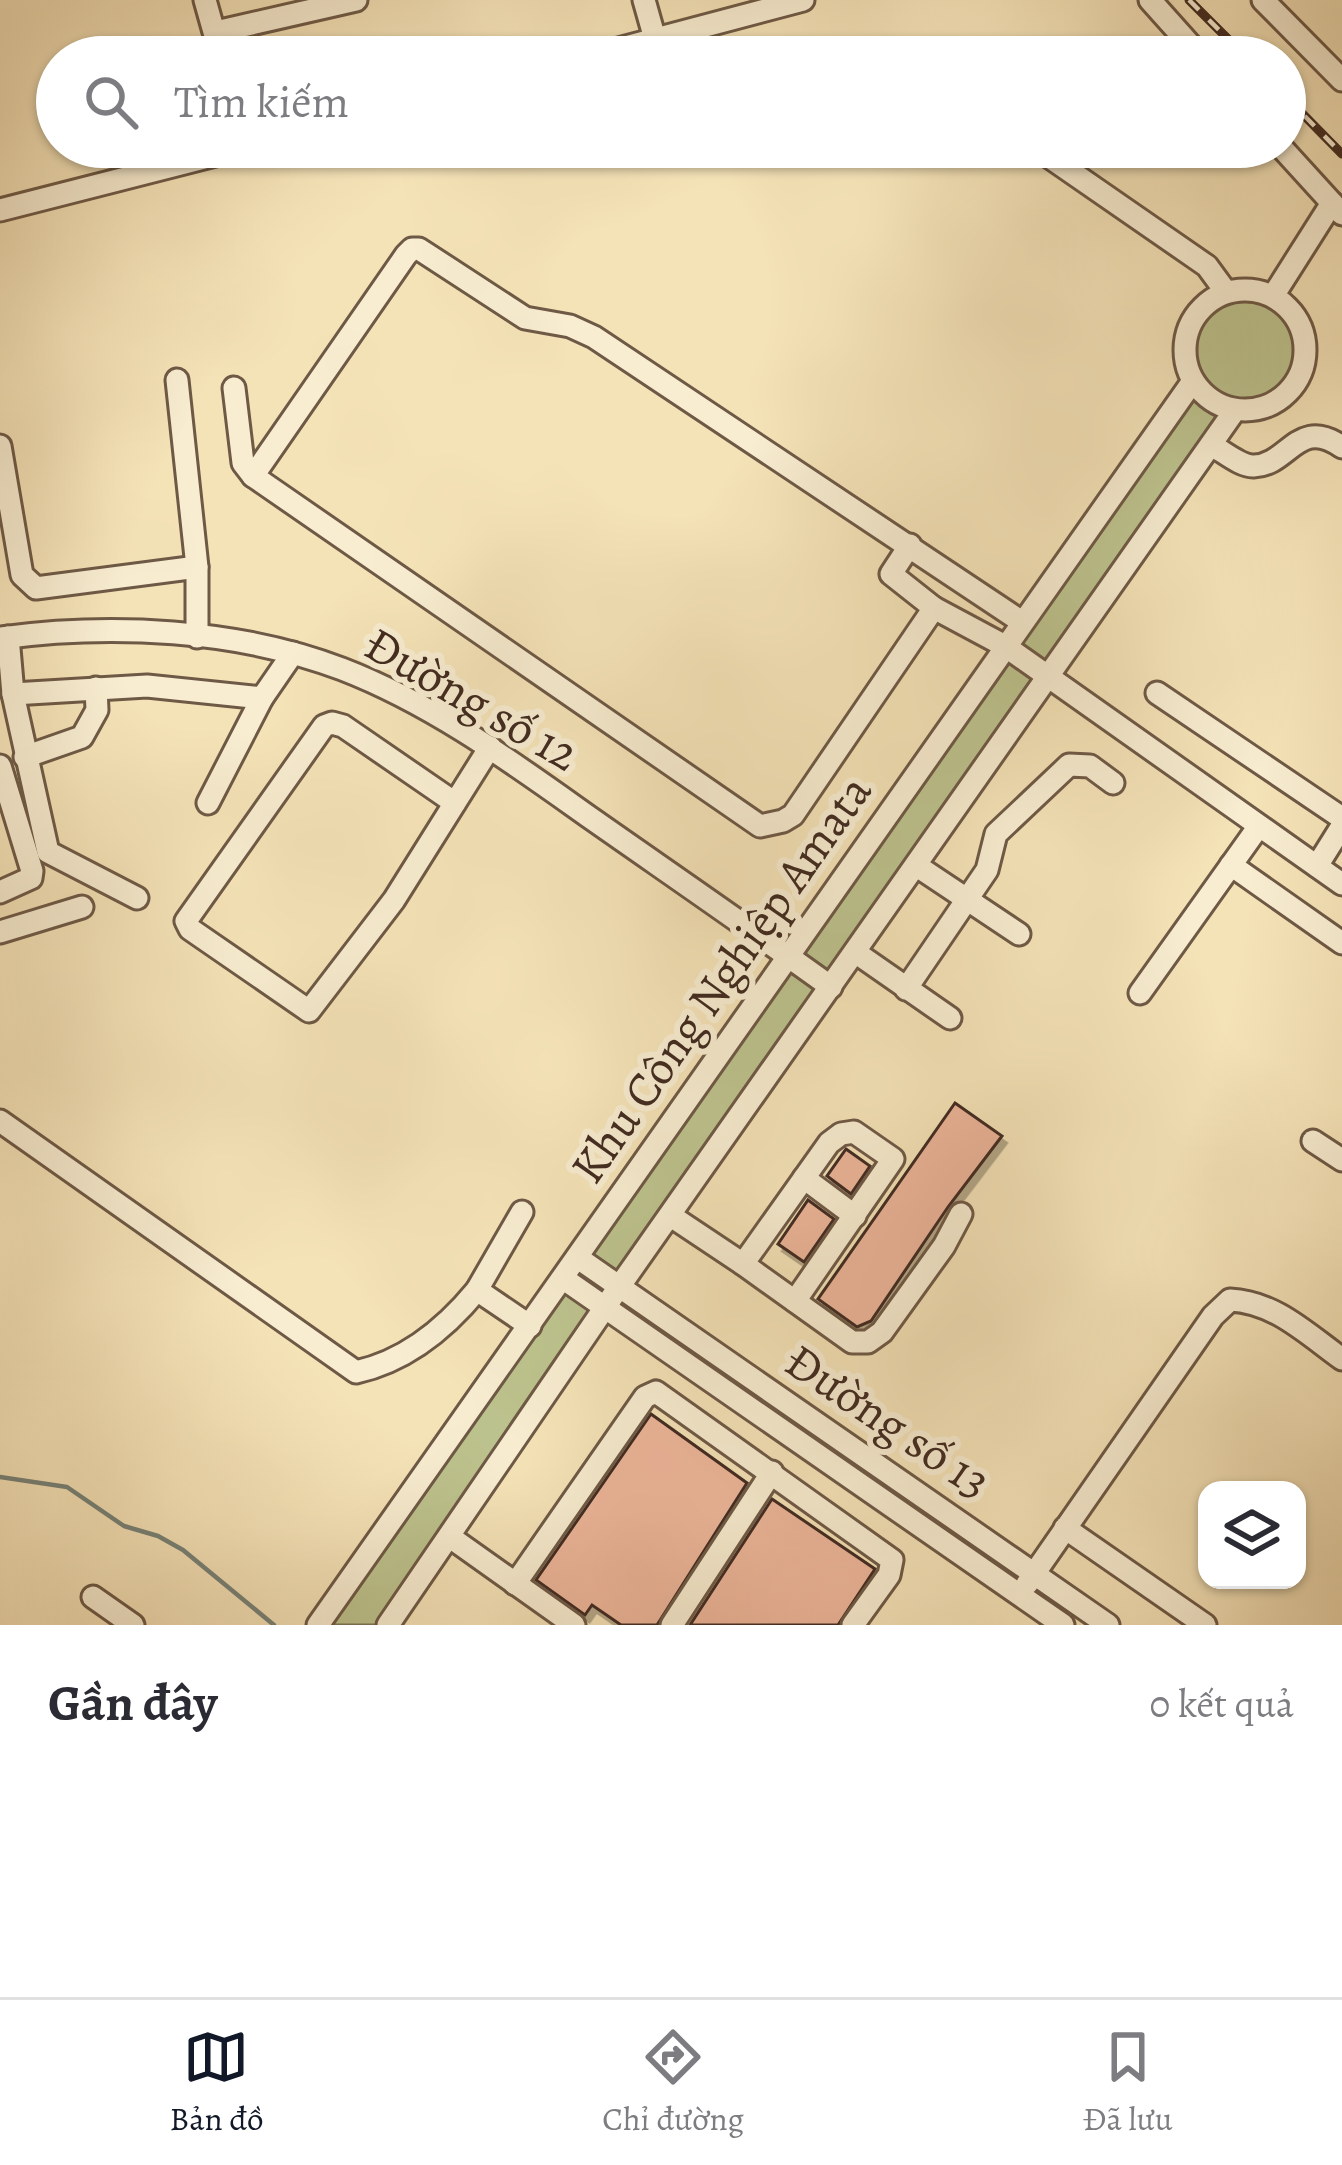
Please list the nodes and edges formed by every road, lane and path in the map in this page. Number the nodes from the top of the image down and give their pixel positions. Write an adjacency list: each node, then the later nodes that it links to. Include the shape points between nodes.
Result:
1 (205, 0): 8 (street)
2 (356, 0): 8 (street)
3 (644, 0): 10 (street)
4 (802, 0): 7 (street)
5 (1150, 0): 12 (street)
6 (1263, 0): 13 (street)
7 (760, 6): 11 (street)
8 (216, 32): 9 (street)
9 (217, 36)
10 (655, 36)
11 (665, 36)
12 (1182, 36)
13 (1299, 36)
14 (1306, 44): 15 (street)
15 (1342, 80)
16 (163, 168): 20 (street)
17 (1065, 168): 21 (street, via 1199,260)
18 (1300, 168): 19 (street)
19 (1337, 209): 22 (street)
20 (0, 210)
21 (1226, 292): 22 (street); 24 (street, via 1188,328)
22 (1273, 296): 26 (street, via 1306,341 1299,378 1273,404)
23 (177, 380): 32 (street)
24 (1193, 381): 26 (street); 34 (street, Khu Công Nghiệp Amata)
25 (234, 388): 30 (street, via 243,463)
26 (1235, 410): 27 (street, Khu Công Nghiệp Amata)
27 (1211, 445): 29 (street, via 1248,466 1299,439); 39 (street, Khu Công Nghiệp Amata)
28 (0, 446): 32 (street, via 22,575 36,588)
29 (1342, 446)
30 (253, 476): 31 (street, via 406,255 419,249 525,318 594,337); 33 (street, via 760,826 793,815)
31 (910, 545): 33 (street, via 891,574); 34 (street)
32 (197, 567): 36 (street)
33 (934, 608): 37 (street)
34 (1022, 622): 37 (street, Khu Công Nghiệp Amata)
35 (4, 638): 36 (street, Đường số 12); 42 (street)
36 (197, 638): 38 (street, Đường số 12)
37 (1005, 646): 39 (street); 64 (street, Khu Công Nghiệp Amata)
38 (293, 653): 43 (street); 44 (street, Đường số 12, via 397,693)
39 (1048, 677): 51 (street); 53 (street, Khu Công Nghiệp Amata)
40 (96, 688): 42 (street); 43 (street); 45 (street, via 97,710 82,737)
41 (1157, 693): 50 (street)
42 (13, 694): 45 (street)
43 (262, 698): 48 (street)
44 (490, 747): 49 (street); 64 (street, Đường số 12)
45 (25, 757): 57 (street, via 51,856)
46 (0, 766): 56 (street, via 32,871)
47 (1113, 783): 58 (street, via 1090,766 1069,765 996,834)
48 (208, 803)
49 (455, 803): 49 (street, via 343,726 324,726 186,922 309,1011)
50 (1342, 822): 54 (street)
51 (1259, 826): 52 (street); 54 (street)
52 (1231, 865): 62 (street); 67 (street)
53 (917, 866): 58 (street); 63 (street, Khu Công Nghiệp Amata)
54 (1316, 866): 55 (street)
55 (1342, 884)
56 (0, 892)
57 (137, 898)
58 (968, 900): 61 (street); 66 (street)
59 (82, 907): 60 (street)
60 (0, 932)
61 (1019, 934)
62 (1342, 943)
63 (855, 952): 65 (street, Khu Công Nghiệp Amata); 66 (street)
64 (787, 956): 65 (street, Đường số 12); 77 (street, Khu Công Nghiệp Amata)
65 (831, 987): 75 (street, Khu Công Nghiệp Amata)
66 (907, 989): 68 (street)
67 (1140, 993)
68 (950, 1018)
69 (0, 1121): 81 (street, via 356,1372 449,1324)
70 (1313, 1141): 71 (street)
71 (1342, 1160)
72 (804, 1178): 76 (street); 76 (street, via 841,1134 854,1132 893,1159); 78 (street)
73 (522, 1212): 81 (street)
74 (961, 1214): 82 (street, via 868,1342 852,1342)
75 (670, 1216): 78 (street); 80 (street, Khu Công Nghiệp Amata)
76 (855, 1216): 82 (street)
77 (578, 1258): 79 (street, Khu Công Nghiệp Amata); 80 (street, Đường số 13)
78 (743, 1264): 82 (street)
79 (564, 1279): 83 (street, Đường số 13); 84 (street, Khu Công Nghiệp Amata)
80 (619, 1288): 83 (street, Khu Công Nghiệp Amata); 92 (street, Đường số 13)
81 (477, 1291): 84 (street)
82 (795, 1301)
83 (605, 1307): 86 (street, Đường số 13); 91 (street, Khu Công Nghiệp Amata)
84 (530, 1326): 97 (street, Khu Công Nghiệp Amata)
85 (1342, 1359): 90 (street, via 1271,1308 1230,1300)
86 (775, 1428): 87 (street, Đường số 13); 88 (street)
87 (815, 1456): 89 (street); 94 (street, Đường số 13)
88 (763, 1466): 89 (street); 93 (street, via 664,1396 645,1396); 100 (street)
89 (793, 1487): 101 (street, via 892,1560)
90 (1065, 1528): 92 (street); 104 (street)
91 (450, 1537): 93 (street); 98 (street, Khu Công Nghiệp Amata)
92 (1034, 1573): 94 (street); 103 (street, Đường số 13)
93 (514, 1584): 99 (street)
94 (1019, 1594): 102 (street, Đường số 13)
95 (93, 1597): 96 (street)
96 (134, 1625)
97 (319, 1625)
98 (388, 1625)
99 (574, 1625)
100 (672, 1625)
101 (853, 1625)
102 (1063, 1625)
103 (1108, 1625)
104 (1205, 1625)

